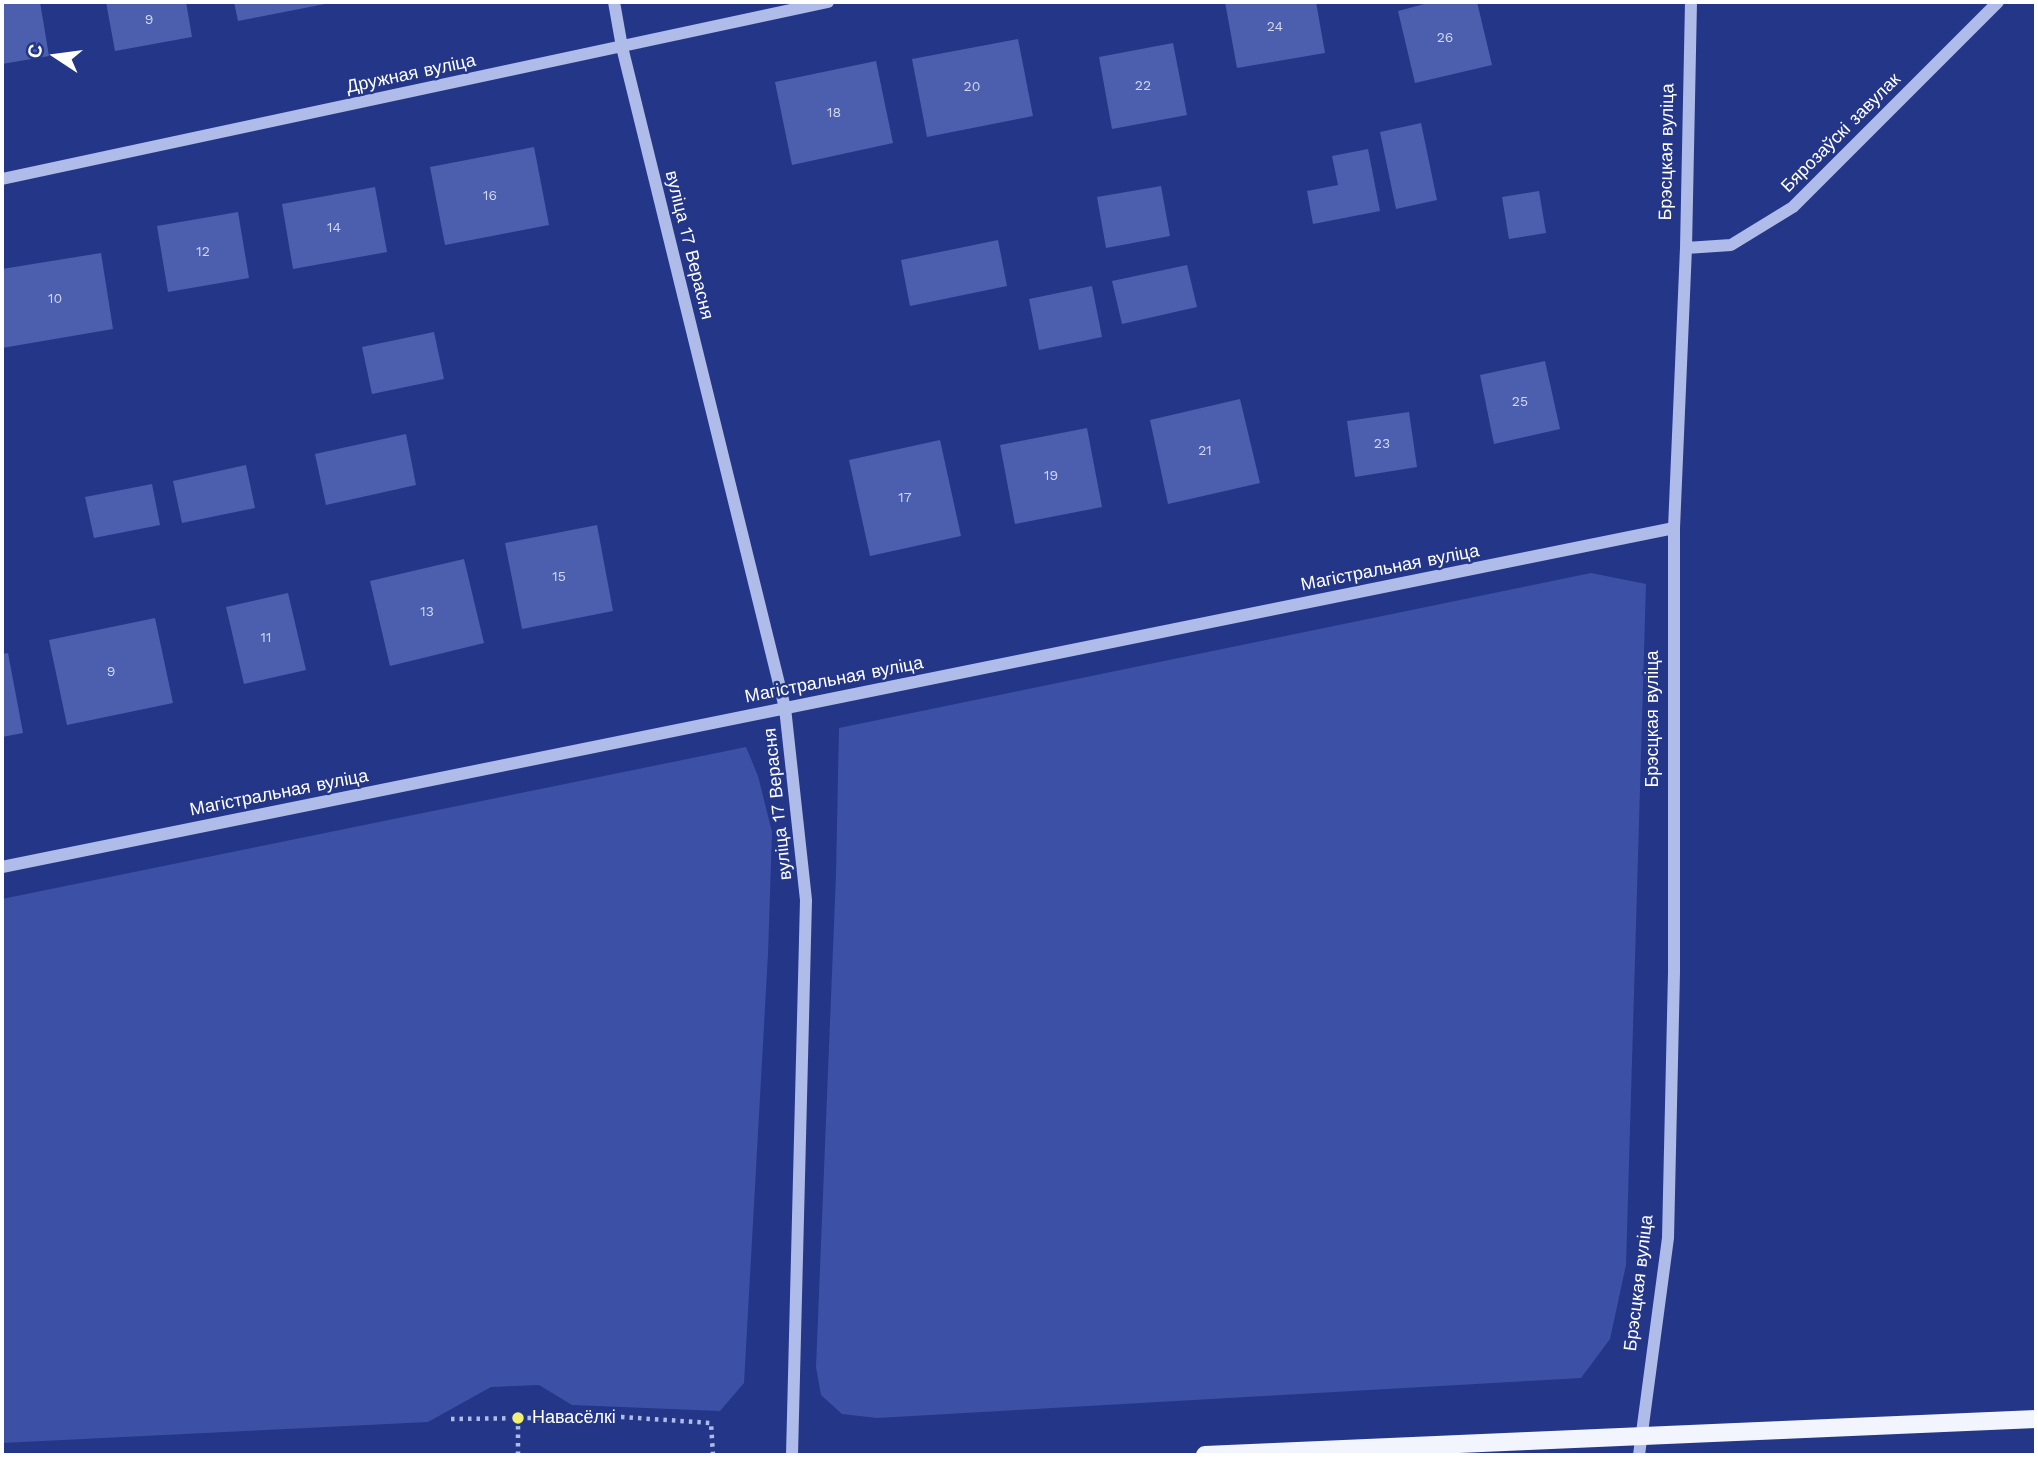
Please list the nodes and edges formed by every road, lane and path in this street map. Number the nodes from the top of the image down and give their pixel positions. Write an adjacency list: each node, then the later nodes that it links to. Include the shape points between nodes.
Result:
1 (614, 2): 5 (street, вуліца 17 Верасня)
2 (828, 2): 5 (street, Дружная вуліца)
3 (1691, 2): 7 (street, Брэсцкая вуліца)
4 (1998, 2): 7 (street, Бярозаўскі завулак, via 1793,207 1731,245)
5 (622, 47): 6 (street, Дружная вуліца); 9 (street, вуліца 17 Верасня)
6 (2, 179)
7 (1686, 248): 8 (street, Брэсцкая вуліца)
8 (1674, 528): 9 (street, Магістральная вуліца); 14 (street, Брэсцкая вуліца, via 1674,972 1668,1238)
9 (785, 708): 10 (street, Магістральная вуліца); 17 (street, вуліца 17 Верасня, via 806,900)
10 (2, 867)
11 (518, 1418): 12 (path); 15 (path); 16 (path, via 621,1417 711,1423)
12 (451, 1419)
13 (2036, 1419): 14 (main road)
14 (1640, 1435): 18 (main road); 19 (street, Брэсцкая вуліца)
15 (518, 1455)
16 (713, 1455)
17 (792, 1455)
18 (1205, 1455)
19 (1639, 1455)

